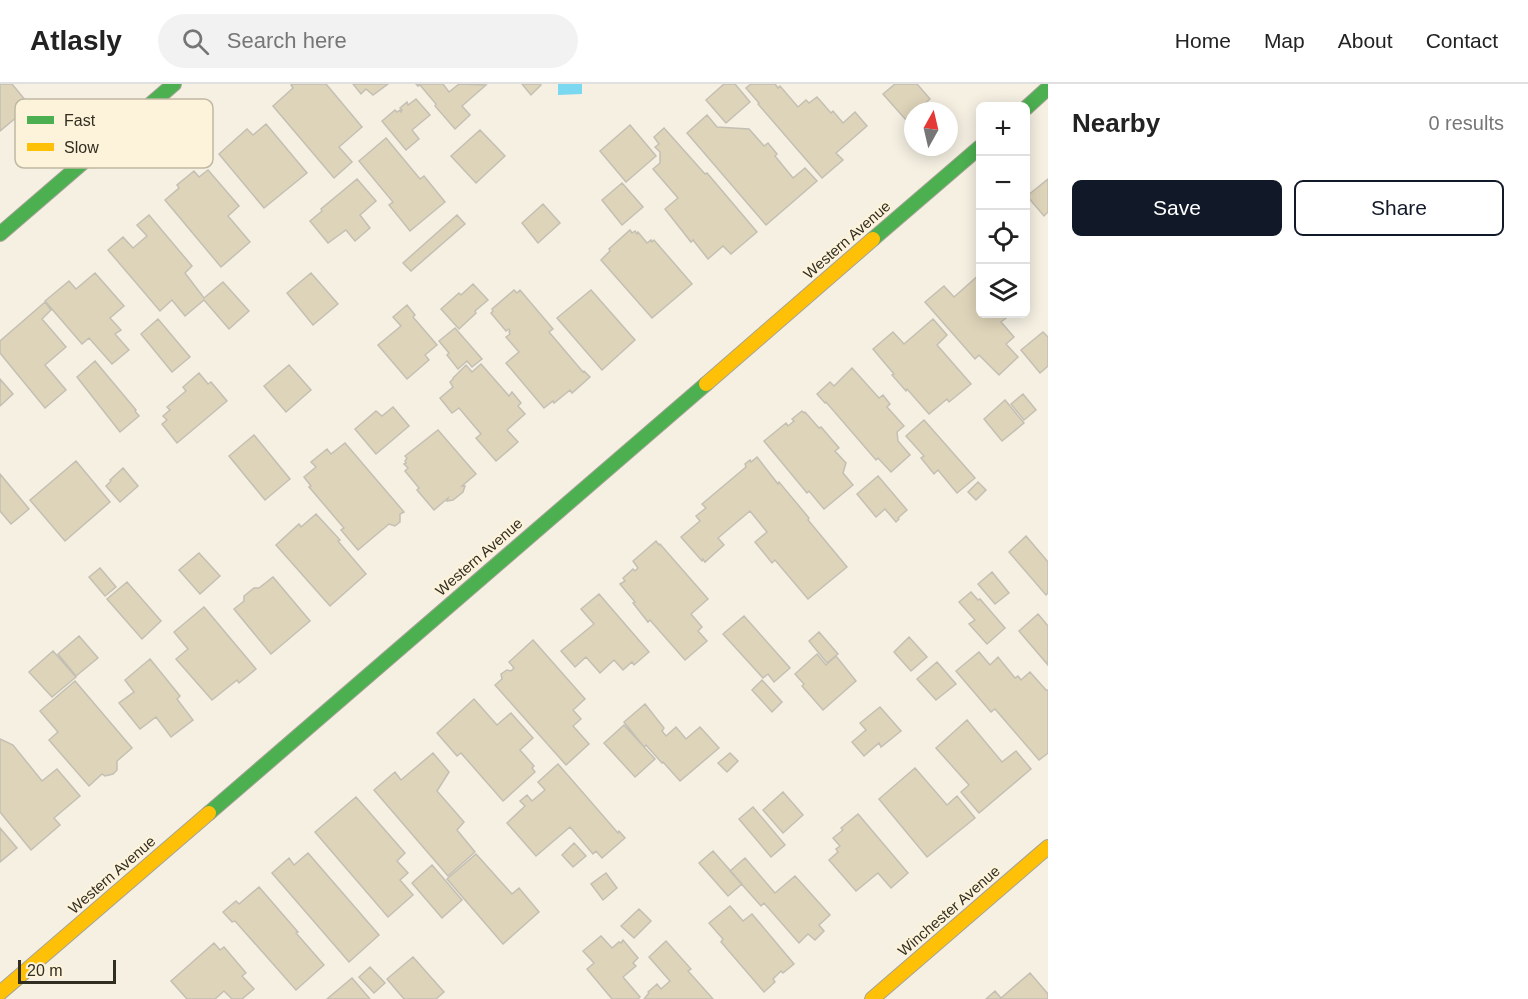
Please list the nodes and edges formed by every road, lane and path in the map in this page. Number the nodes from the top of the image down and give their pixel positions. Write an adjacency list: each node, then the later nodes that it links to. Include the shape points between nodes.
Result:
1 (174, 84): 3 (street)
2 (1048, 88): 4 (street)
3 (157, 99)
4 (1030, 104)
5 (976, 151): 9 (street, Western Avenue)
6 (77, 168): 7 (street)
7 (0, 234)
8 (1048, 847): 10 (street, Winchester Avenue)
9 (0, 993)
10 (872, 999)

